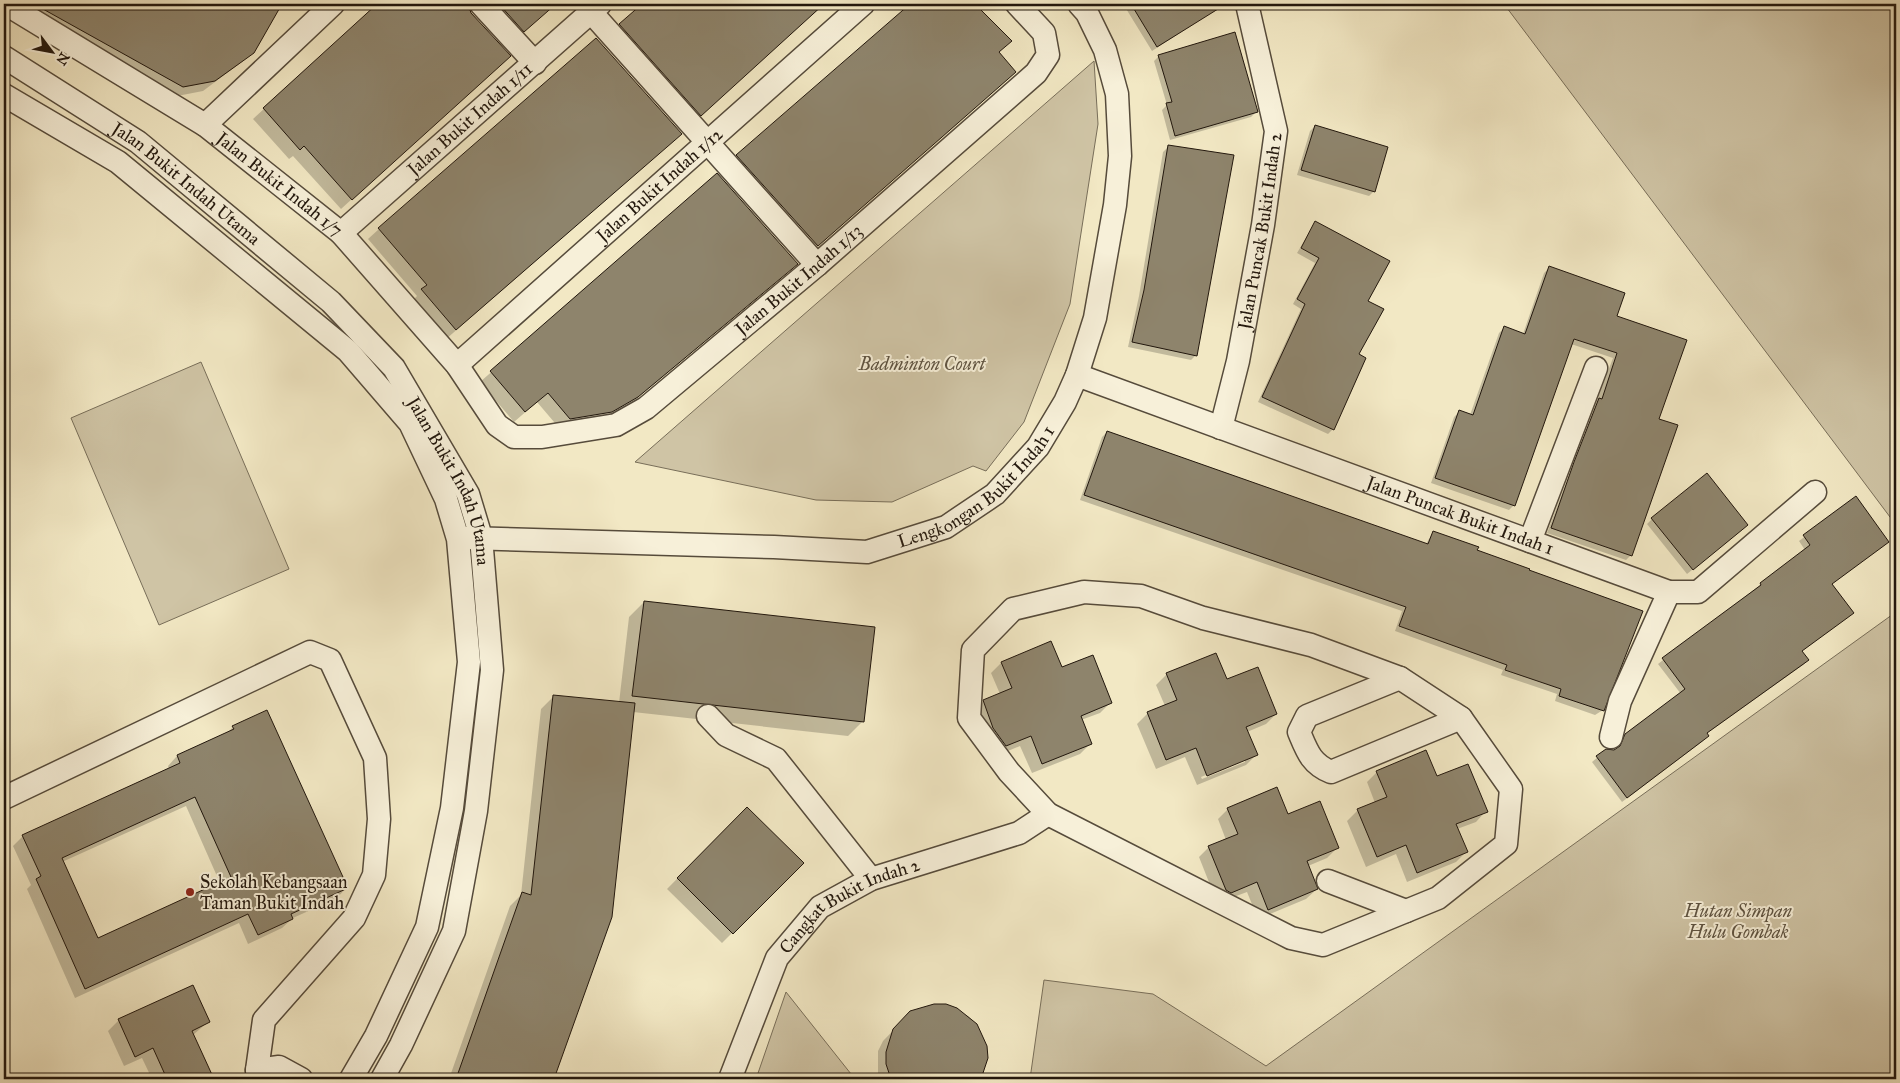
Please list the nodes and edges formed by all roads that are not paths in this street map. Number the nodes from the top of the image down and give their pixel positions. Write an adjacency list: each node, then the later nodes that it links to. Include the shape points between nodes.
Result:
1 (6, 4): 12 (street, Jalan Bukit Indah 1/7)
2 (333, 4): 12 (street)
3 (481, 4): 10 (street)
4 (863, 4): 13 (street, Jalan Bukit Indah 1/12)
5 (1017, 4): 15 (street, Jalan Bukit Indah 1/13, via 1044,33 1048,55 1036,73)
6 (1079, 4): 18 (street, Lengkongan Bukit Indah 1, via 1087,12 1105,50 1117,94 1120,156 1115,205 1095,318)
7 (1247, 4): 20 (street, Jalan Puncak Bukit Indah 2, via 1276,131 1258,254 1238,361)
8 (596, 8): 10 (street, Jalan Bukit Indah 1/11); 13 (street)
9 (4, 58): 22 (street, Jalan Bukit Indah Utama, via 138,142 331,302 394,368 468,494)
10 (535, 63): 14 (street, Jalan Bukit Indah 1/11)
11 (4, 96): 23 (street, Jalan Bukit Indah Utama, via 118,162 348,351 410,423 446,499)
12 (205, 124): 14 (street, Jalan Bukit Indah 1/7)
13 (708, 142): 15 (street); 16 (street, Jalan Bukit Indah 1/12)
14 (341, 233): 16 (street, Jalan Bukit Indah 1/7)
15 (817, 265): 19 (street, Jalan Bukit Indah 1/13, via 646,408 616,425 542,437 514,437)
16 (457, 365): 19 (street, Jalan Bukit Indah 1/7)
17 (1596, 368): 24 (street)
18 (1077, 375): 20 (street, Jalan Puncak Bukit Indah 1); 22 (street, Lengkongan Bukit Indah 1, via 1038,447 995,494 946,527 867,552)
19 (497, 425)
20 (1221, 428): 24 (street, Jalan Puncak Bukit Indah 1)
21 (1815, 492): 25 (street, Jalan Puncak Bukit Indah 1, via 1698,592)
22 (481, 537): 23 (street, Lengkongan Bukit Indah 1); 38 (street, Jalan Bukit Indah Utama, via 492,670 476,811 454,932)
23 (458, 539): 37 (street, Jalan Bukit Indah Utama, via 469,662 452,808 427,926 376,1036)
24 (1530, 541): 25 (street, Jalan Puncak Bukit Indah 1)
25 (1669, 592): 29 (street, via 1620,701)
26 (1400, 678): 28 (street); 28 (street, via 1306,716 1299,732 1309,758 1322,769 1332,772); 31 (street, via 1311,645 1203,618 1141,596 1084,592 1013,609 973,650 970,718 1009,772)
27 (708, 716): 32 (street, via 726,735 776,759)
28 (1461, 718): 34 (street, via 1511,789 1506,844 1438,898)
29 (1611, 737)
30 (4, 798): 35 (street, via 310,652 330,660 375,758 379,819 374,875 354,918 264,1020)
31 (1048, 814): 32 (street, Cangkat Bukit Indah 2, via 1019,833); 34 (street, via 1291,938 1323,945)
32 (871, 879): 39 (street, Cangkat Bukit Indah 2, via 820,907 778,958)
33 (1328, 882): 34 (street)
34 (1406, 911)
35 (258, 1075): 36 (street, via 279,1067)
36 (301, 1079)
37 (351, 1079)
38 (382, 1079)
39 (730, 1079)

